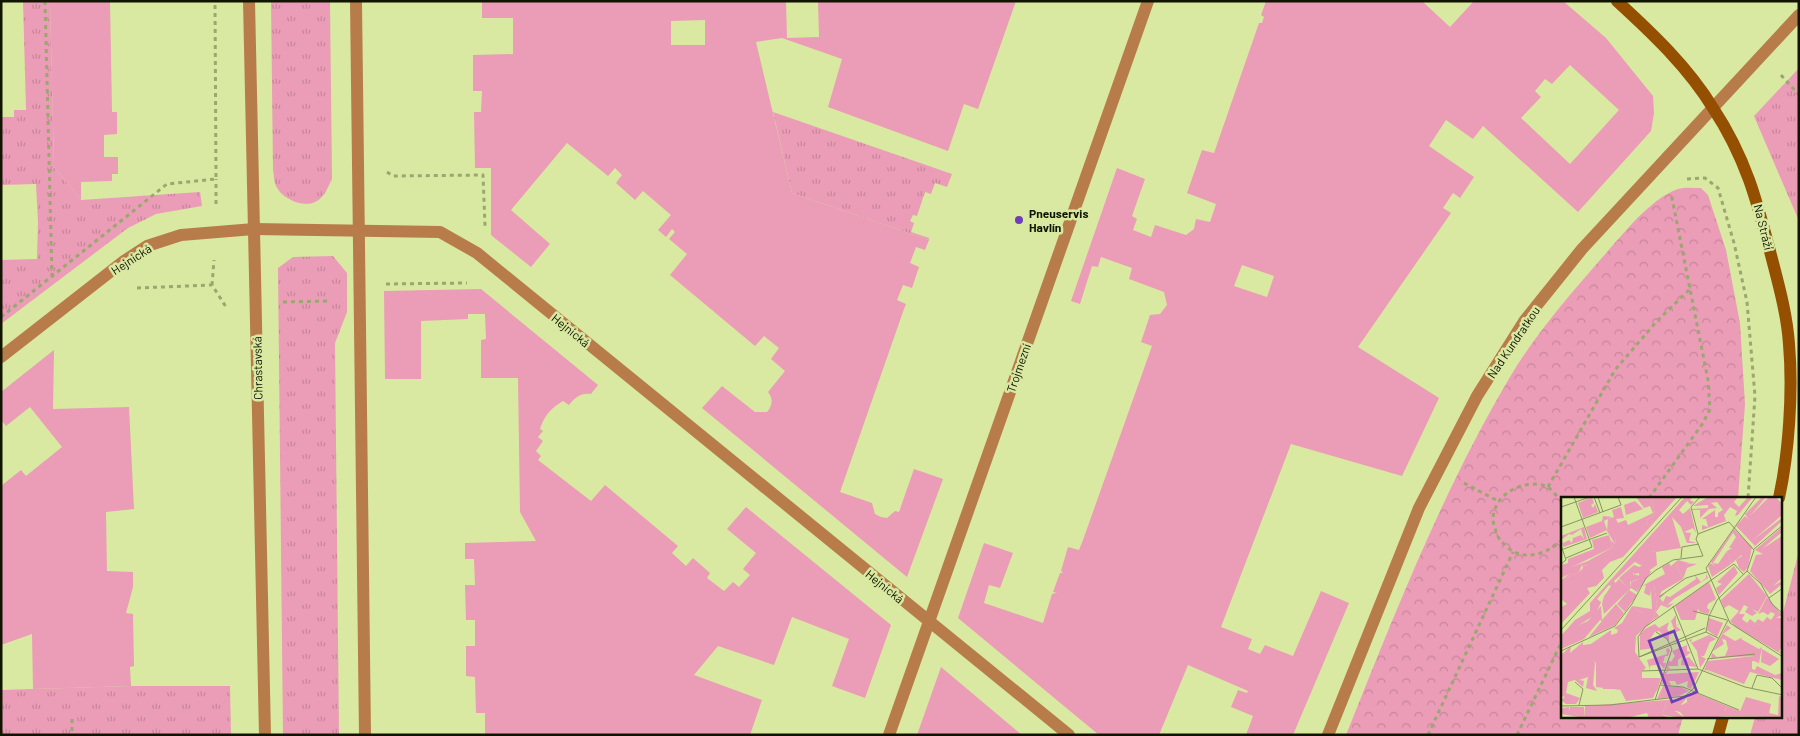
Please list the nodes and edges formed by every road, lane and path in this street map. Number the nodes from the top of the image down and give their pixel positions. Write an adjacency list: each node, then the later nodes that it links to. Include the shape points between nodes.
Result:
1 (45, 1): 15 (path)
2 (215, 1): 15 (path, via 216,179 167,184)
3 (249, 1): 13 (street, Chrastavská)
4 (356, 1): 14 (street)
5 (1148, 1): 33 (street, Trojmezní)
6 (1617, 1): 8 (street, Na Stráži, via 1674,57)
7 (1799, 15): 8 (street, Nad Kundratkou)
8 (1713, 106): 28 (street, Na Stráži, via 1734,142 1753,187 1781,293 1790,344 1789,423); 42 (street, Nad Kundratkou, via 1582,249 1525,320 1477,396 1419,508)
9 (387, 164): 12 (path, via 388,174 393,176 483,175)
10 (1684, 180): 27 (path, via 1705,178 1718,188 1747,302 1755,396)
11 (1669, 185): 17 (path)
12 (485, 227)
13 (254, 229): 14 (street, Hejnická); 20 (street, Chrastavská); 23 (street, Hejnická, via 181,235 147,246)
14 (359, 229): 18 (street); 33 (street, Hejnická, via 440,232 477,253)
15 (52, 276): 22 (path)
16 (133, 288): 19 (path, via 212,285)
17 (1690, 289): 24 (path, via 1615,370); 26 (path, via 1708,380 1710,409 1703,424)
18 (360, 301): 20 (path); 39 (street)
19 (224, 302): 20 (path); 21 (path)
20 (255, 302): 38 (street, Chrastavská)
21 (227, 312)
22 (1, 317)
23 (1, 357)
24 (1548, 487): 29 (path, via 1527,483 1514,488); 30 (path)
25 (1472, 488): 29 (path)
26 (1650, 497)
27 (1748, 497)
28 (1779, 497)
29 (1498, 501): 32 (path, via 1492,517 1498,538)
30 (1561, 501)
31 (1561, 541): 32 (path, via 1552,550 1530,556)
32 (1513, 552): 43 (path)
33 (929, 622): 40 (street, Trojmezní); 41 (street, Hejnická)
34 (1561, 643): 44 (path)
35 (72, 718): 37 (path)
36 (1723, 718): 45 (street)
37 (72, 735)
38 (264, 735)
39 (365, 735)
40 (889, 735)
41 (1069, 735)
42 (1328, 735)
43 (1428, 735)
44 (1517, 735)
45 (1718, 735)

